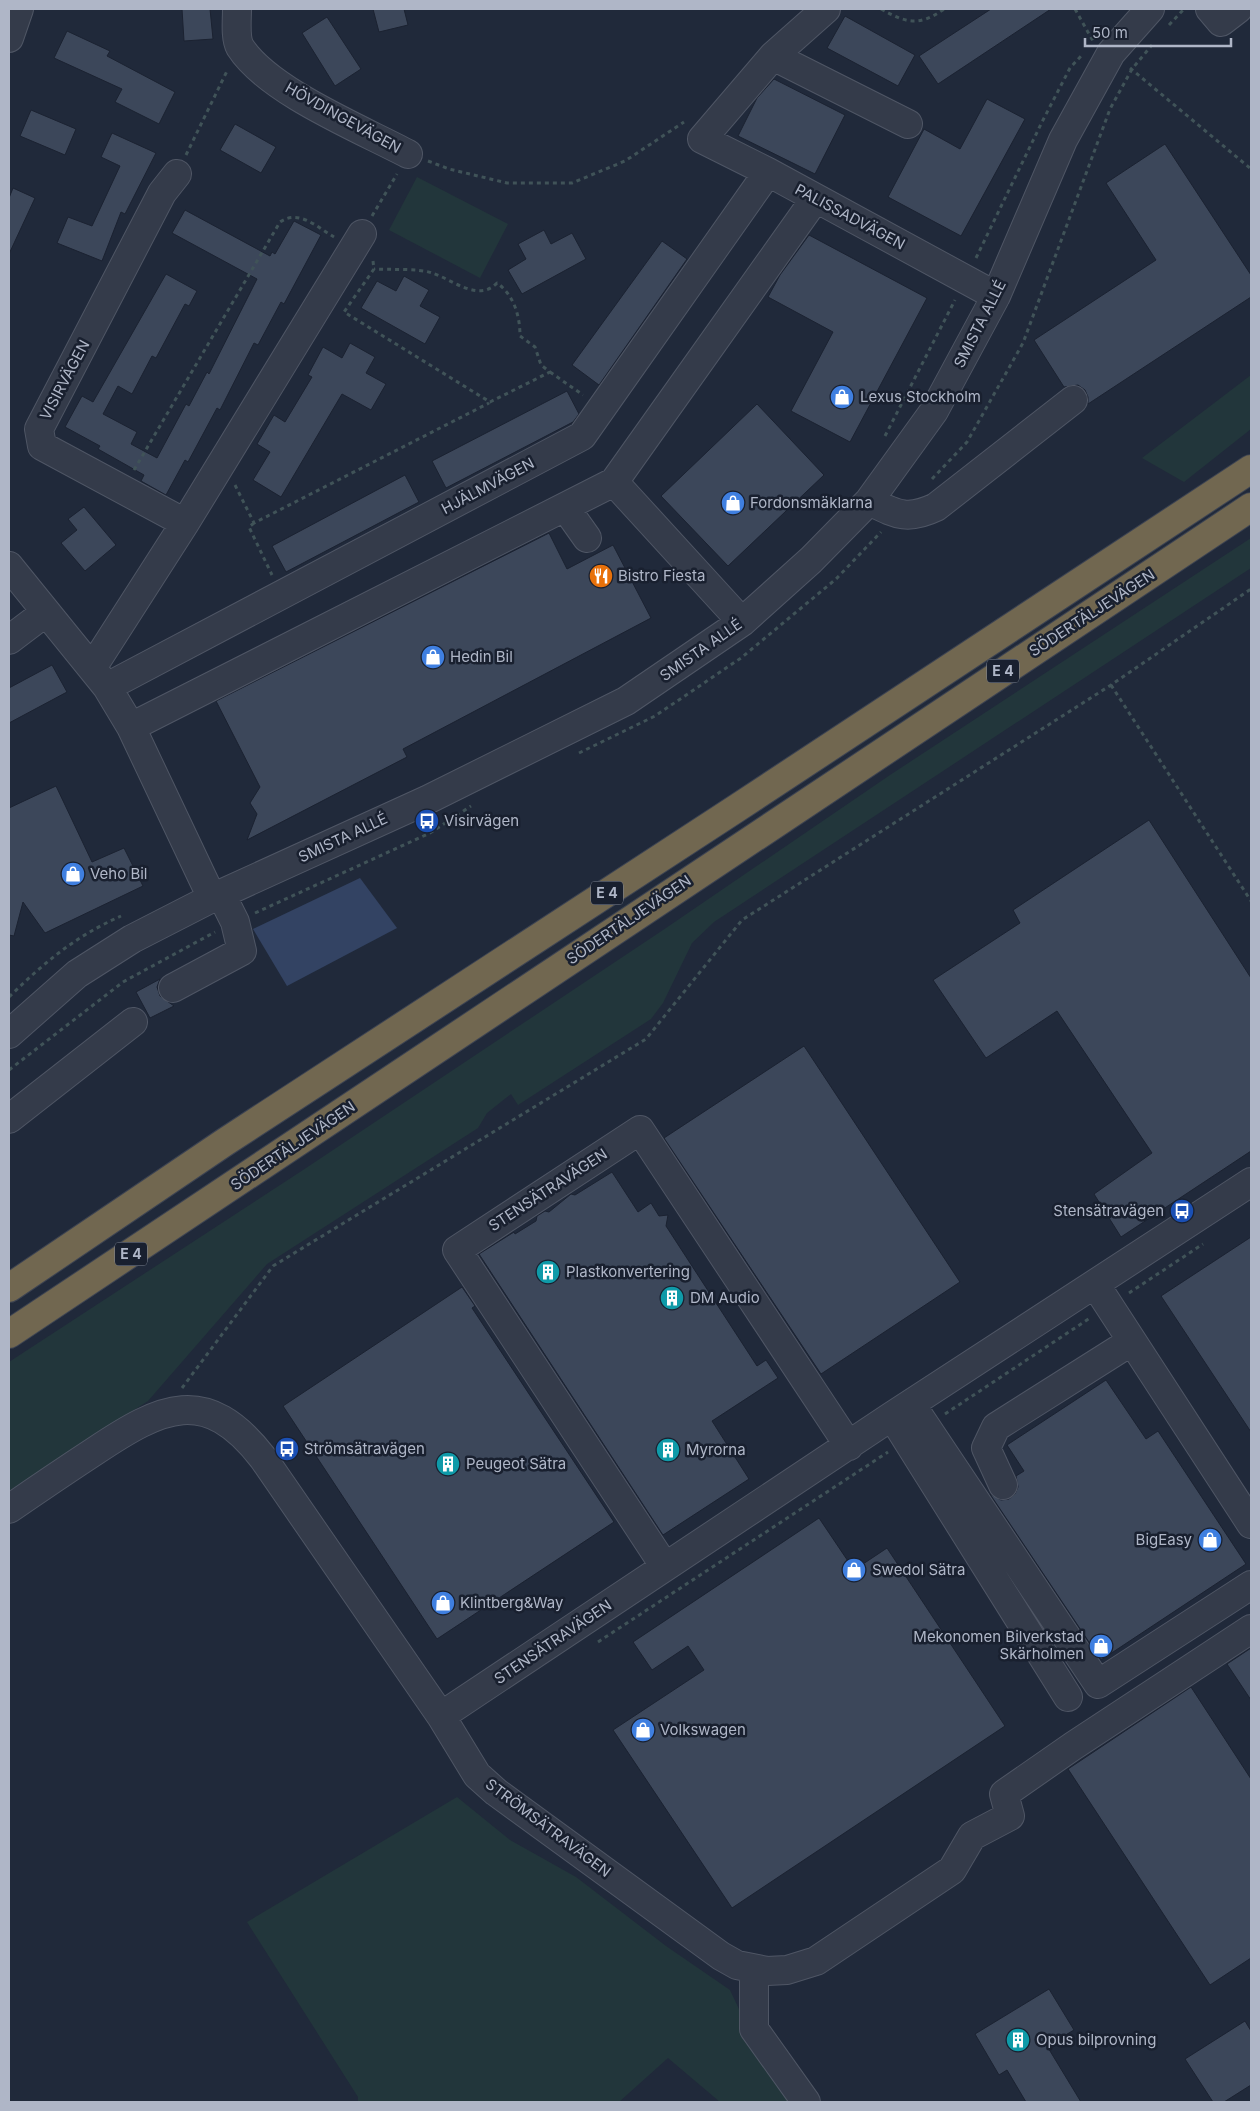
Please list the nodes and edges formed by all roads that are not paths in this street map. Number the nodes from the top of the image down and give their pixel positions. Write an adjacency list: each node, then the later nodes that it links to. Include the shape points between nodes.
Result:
1 (19, 9): 7 (street)
2 (237, 9): 10 (street, HÖVDINGEVÄGEN, via 239,45 257,67 293,94)
3 (826, 9): 8 (street)
4 (1150, 9): 15 (street, SMISTA ALLÉ, via 1111,53 1064,140)
5 (1210, 9): 6 (street, via 1221,22)
6 (1238, 9)
7 (9, 38)
8 (773, 56): 9 (street); 11 (street, PALISSADVÄGEN, via 696,128)
9 (908, 124)
10 (408, 154)
11 (768, 172): 13 (street, PALISSADVÄGEN); 28 (street, HJÄLMVÄGEN, via 582,436)
12 (177, 174): 22 (street, VISIRVÄGEN, via 162,193 39,429 42,446)
13 (815, 199): 15 (street, PALISSADVÄGEN); 18 (street)
14 (362, 234): 22 (street)
15 (996, 296): 19 (street, SMISTA ALLÉ, via 934,411)
16 (1073, 400): 19 (street, via 936,507 922,514 897,514)
17 (1251, 469): 36 (highway, E 4, via 225,1142)
18 (614, 482): 20 (street); 26 (street)
19 (869, 501): 26 (street, SMISTA ALLÉ, via 812,560)
20 (565, 507): 23 (street); 29 (street)
21 (1251, 507): 38 (highway, SÖDERTÄLJEVÄGEN / E 4)
22 (185, 523): 28 (street)
23 (587, 538)
24 (9, 566): 25 (street)
25 (46, 612): 27 (street); 28 (street)
26 (742, 622): 30 (street, SMISTA ALLÉ, via 626,701 427,800)
27 (9, 640)
28 (100, 678): 29 (street)
29 (131, 728): 30 (street)
30 (217, 896): 31 (street, via 235,922 242,951); 33 (street, SMISTA ALLÉ, via 132,939 77,974)
31 (173, 988)
32 (134, 1022): 34 (street)
33 (9, 1034)
34 (9, 1119)
35 (1250, 1186): 37 (street, STENSÄTRAVÄGEN)
36 (9, 1288)
37 (1102, 1295): 39 (street); 40 (street, STENSÄTRAVÄGEN)
38 (9, 1334)
39 (1132, 1341): 43 (street, via 996,1427 986,1448); 45 (street)
40 (902, 1410): 41 (street); 42 (street, STENSÄTRAVÄGEN)
41 (917, 1433): 47 (street, via 1098,1684); 49 (street)
42 (849, 1446): 46 (street, STENSÄTRAVÄGEN); 46 (street, STENSÄTRAVÄGEN, via 640,1130 457,1250)
43 (1003, 1485)
44 (9, 1508): 50 (street, STRÖMSÄTRAVÄGEN, via 134,1425 164,1413 181,1410 206,1413 236,1426 251,1442)
45 (1251, 1524)
46 (665, 1567): 50 (street, STENSÄTRAVÄGEN)
47 (1251, 1585)
48 (1251, 1630): 51 (street, STRÖMSÄTRAVÄGEN, via 1004,1794 1010,1816 972,1836 952,1870 816,1961 788,1970)
49 (1068, 1697)
50 (441, 1716): 51 (street, STRÖMSÄTRAVÄGEN, via 477,1775 496,1792 721,1956)
51 (754, 1970): 52 (street, via 754,2029)
52 (806, 2102)

